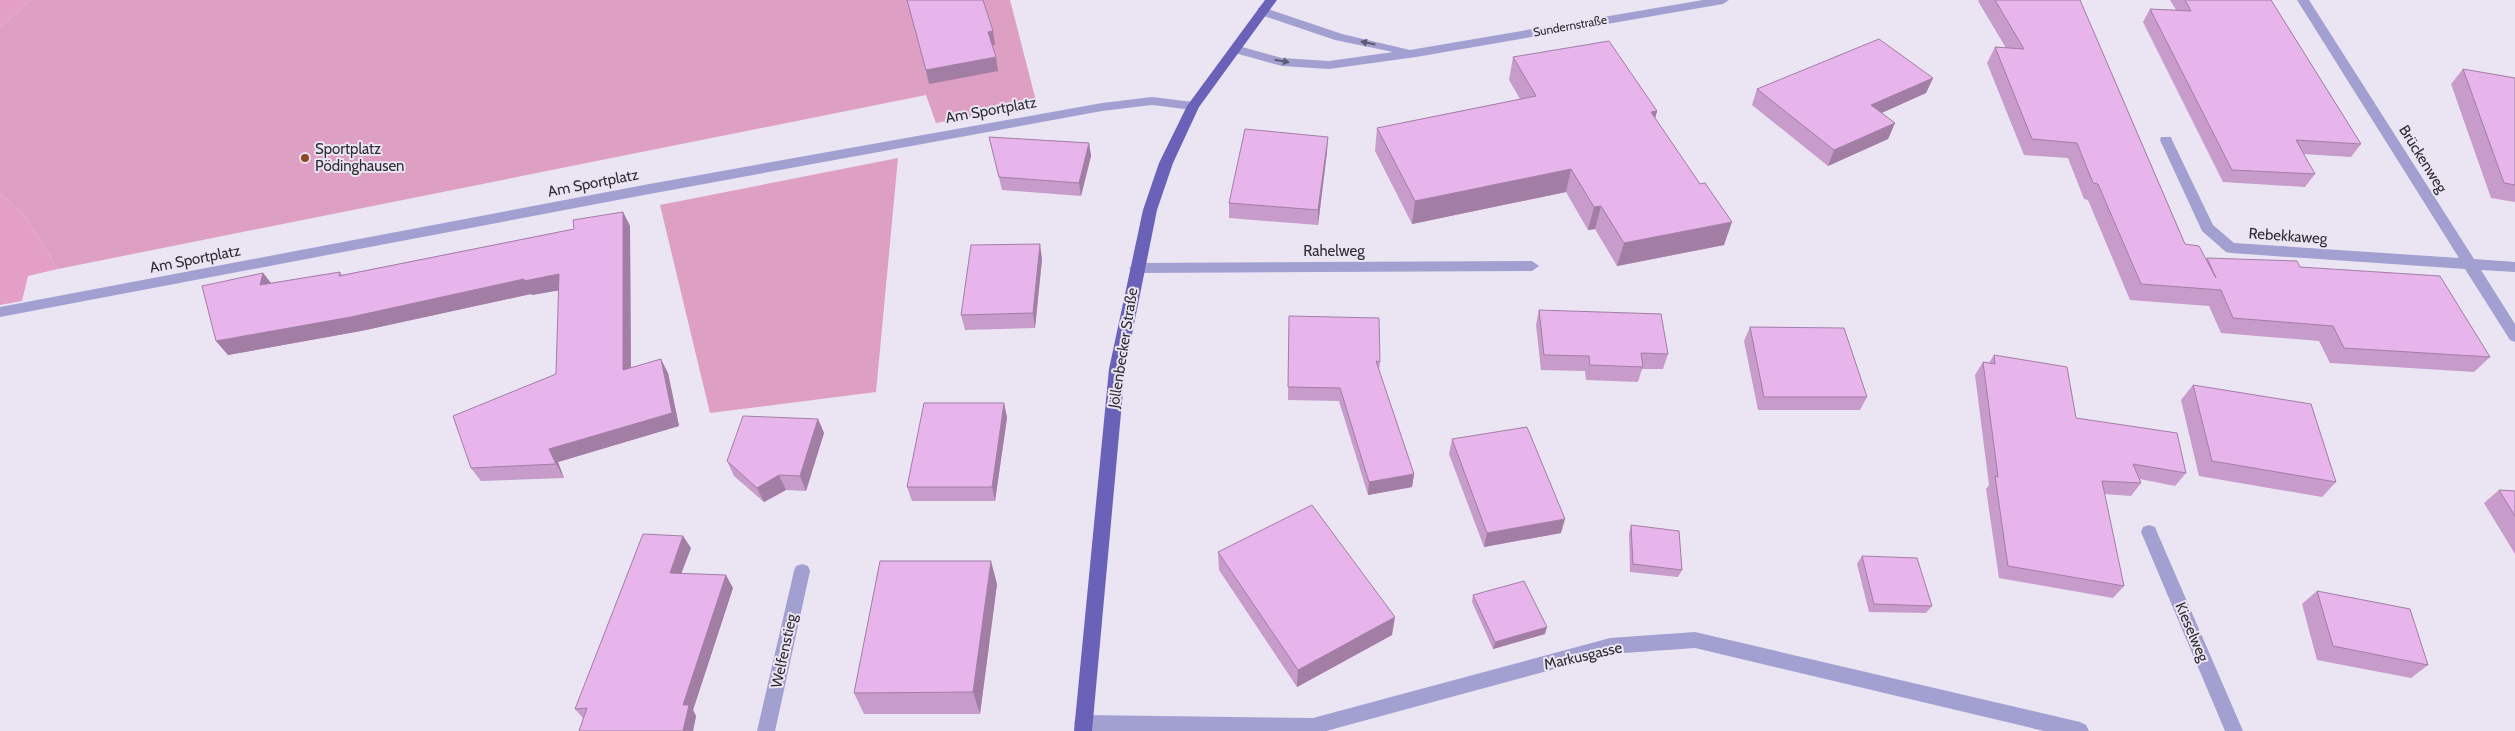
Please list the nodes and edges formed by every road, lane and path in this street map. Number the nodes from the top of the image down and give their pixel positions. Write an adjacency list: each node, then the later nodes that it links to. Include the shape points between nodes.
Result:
1 (1271, 0): 4 (main road, Jöllenbecker Straße)
2 (1723, 0): 6 (street, Sundernstraße)
3 (2302, 0): 9 (street, Brückenweg)
4 (1262, 11): 5 (main road, Jöllenbecker Straße); 6 (street, Sundernstraße, one-way to 4, via 1340,37)
5 (1235, 49): 6 (street, Sundernstraße, one-way to 6, via 1282,62 1330,64); 7 (main road, Jöllenbecker Straße)
6 (1416, 53)
7 (1193, 106): 12 (main road, Jöllenbecker Straße, via 1166,163); 13 (street, Am Sportplatz, via 1152,100 1102,107 673,184)
8 (2166, 140): 9 (street, Rebekkaweg, via 2207,228 2231,248)
9 (2471, 265): 11 (street, Rebekkaweg); 14 (street, Brückenweg)
10 (1532, 266): 12 (street, Rahelweg)
11 (2515, 267)
12 (1136, 268): 17 (main road, Jöllenbecker Straße, via 1117,369)
13 (0, 312)
14 (2515, 336)
15 (2149, 532): 20 (street, Kieselweg)
16 (802, 571): 18 (street, Welfenstieg)
17 (1083, 727): 19 (street, Markusgasse, via 1314,726 1610,646 1695,640)
18 (766, 731)
19 (2080, 731)
20 (2234, 731)

